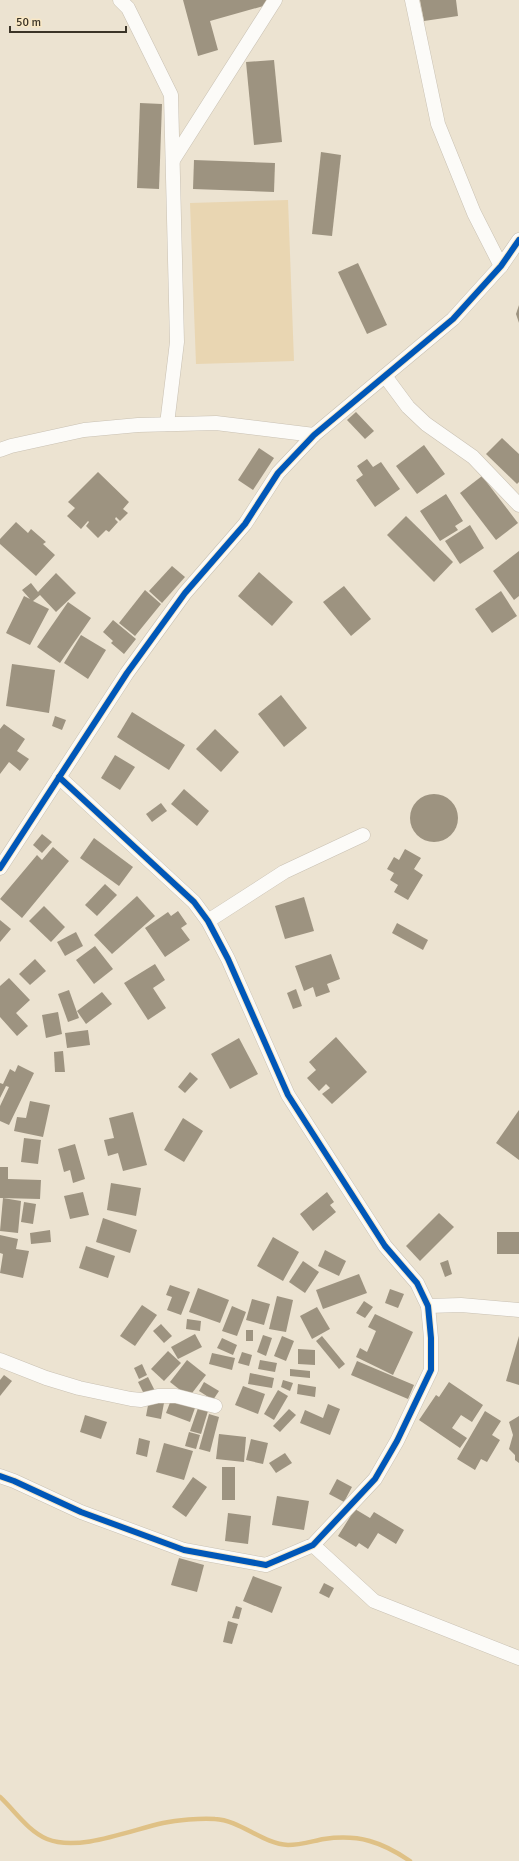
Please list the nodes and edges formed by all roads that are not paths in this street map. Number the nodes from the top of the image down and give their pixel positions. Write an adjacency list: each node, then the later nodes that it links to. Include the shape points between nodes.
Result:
1 (120, 0): 4 (street, via 128,8 172,95)
2 (275, 0): 4 (street)
3 (412, 0): 6 (street, via 438,124 474,213)
4 (174, 160): 8 (street, via 177,342)
5 (519, 240): 6 (street)
6 (501, 266): 7 (street, via 453,319)
7 (385, 376): 9 (street); 11 (street, via 408,407 426,424 473,458)
8 (167, 424): 9 (street, via 216,424); 10 (street, via 84,430)
9 (314, 435): 12 (street, via 278,473 245,524 185,593 127,673)
10 (0, 450)
11 (519, 505)
12 (59, 777): 14 (street); 15 (street, via 194,902)
13 (363, 835): 15 (street, via 284,872)
14 (0, 868)
15 (208, 921): 16 (street, via 228,958 288,1095 385,1246 417,1283)
16 (428, 1306): 17 (street, via 461,1305); 21 (street, via 431,1370 375,1479)
17 (519, 1310)
18 (0, 1360): 19 (street, via 66,1384 131,1399 176,1396)
19 (215, 1406)
20 (0, 1476): 21 (street, via 81,1512 184,1550 266,1565)
21 (313, 1545): 22 (street, via 374,1601)
22 (519, 1658)

